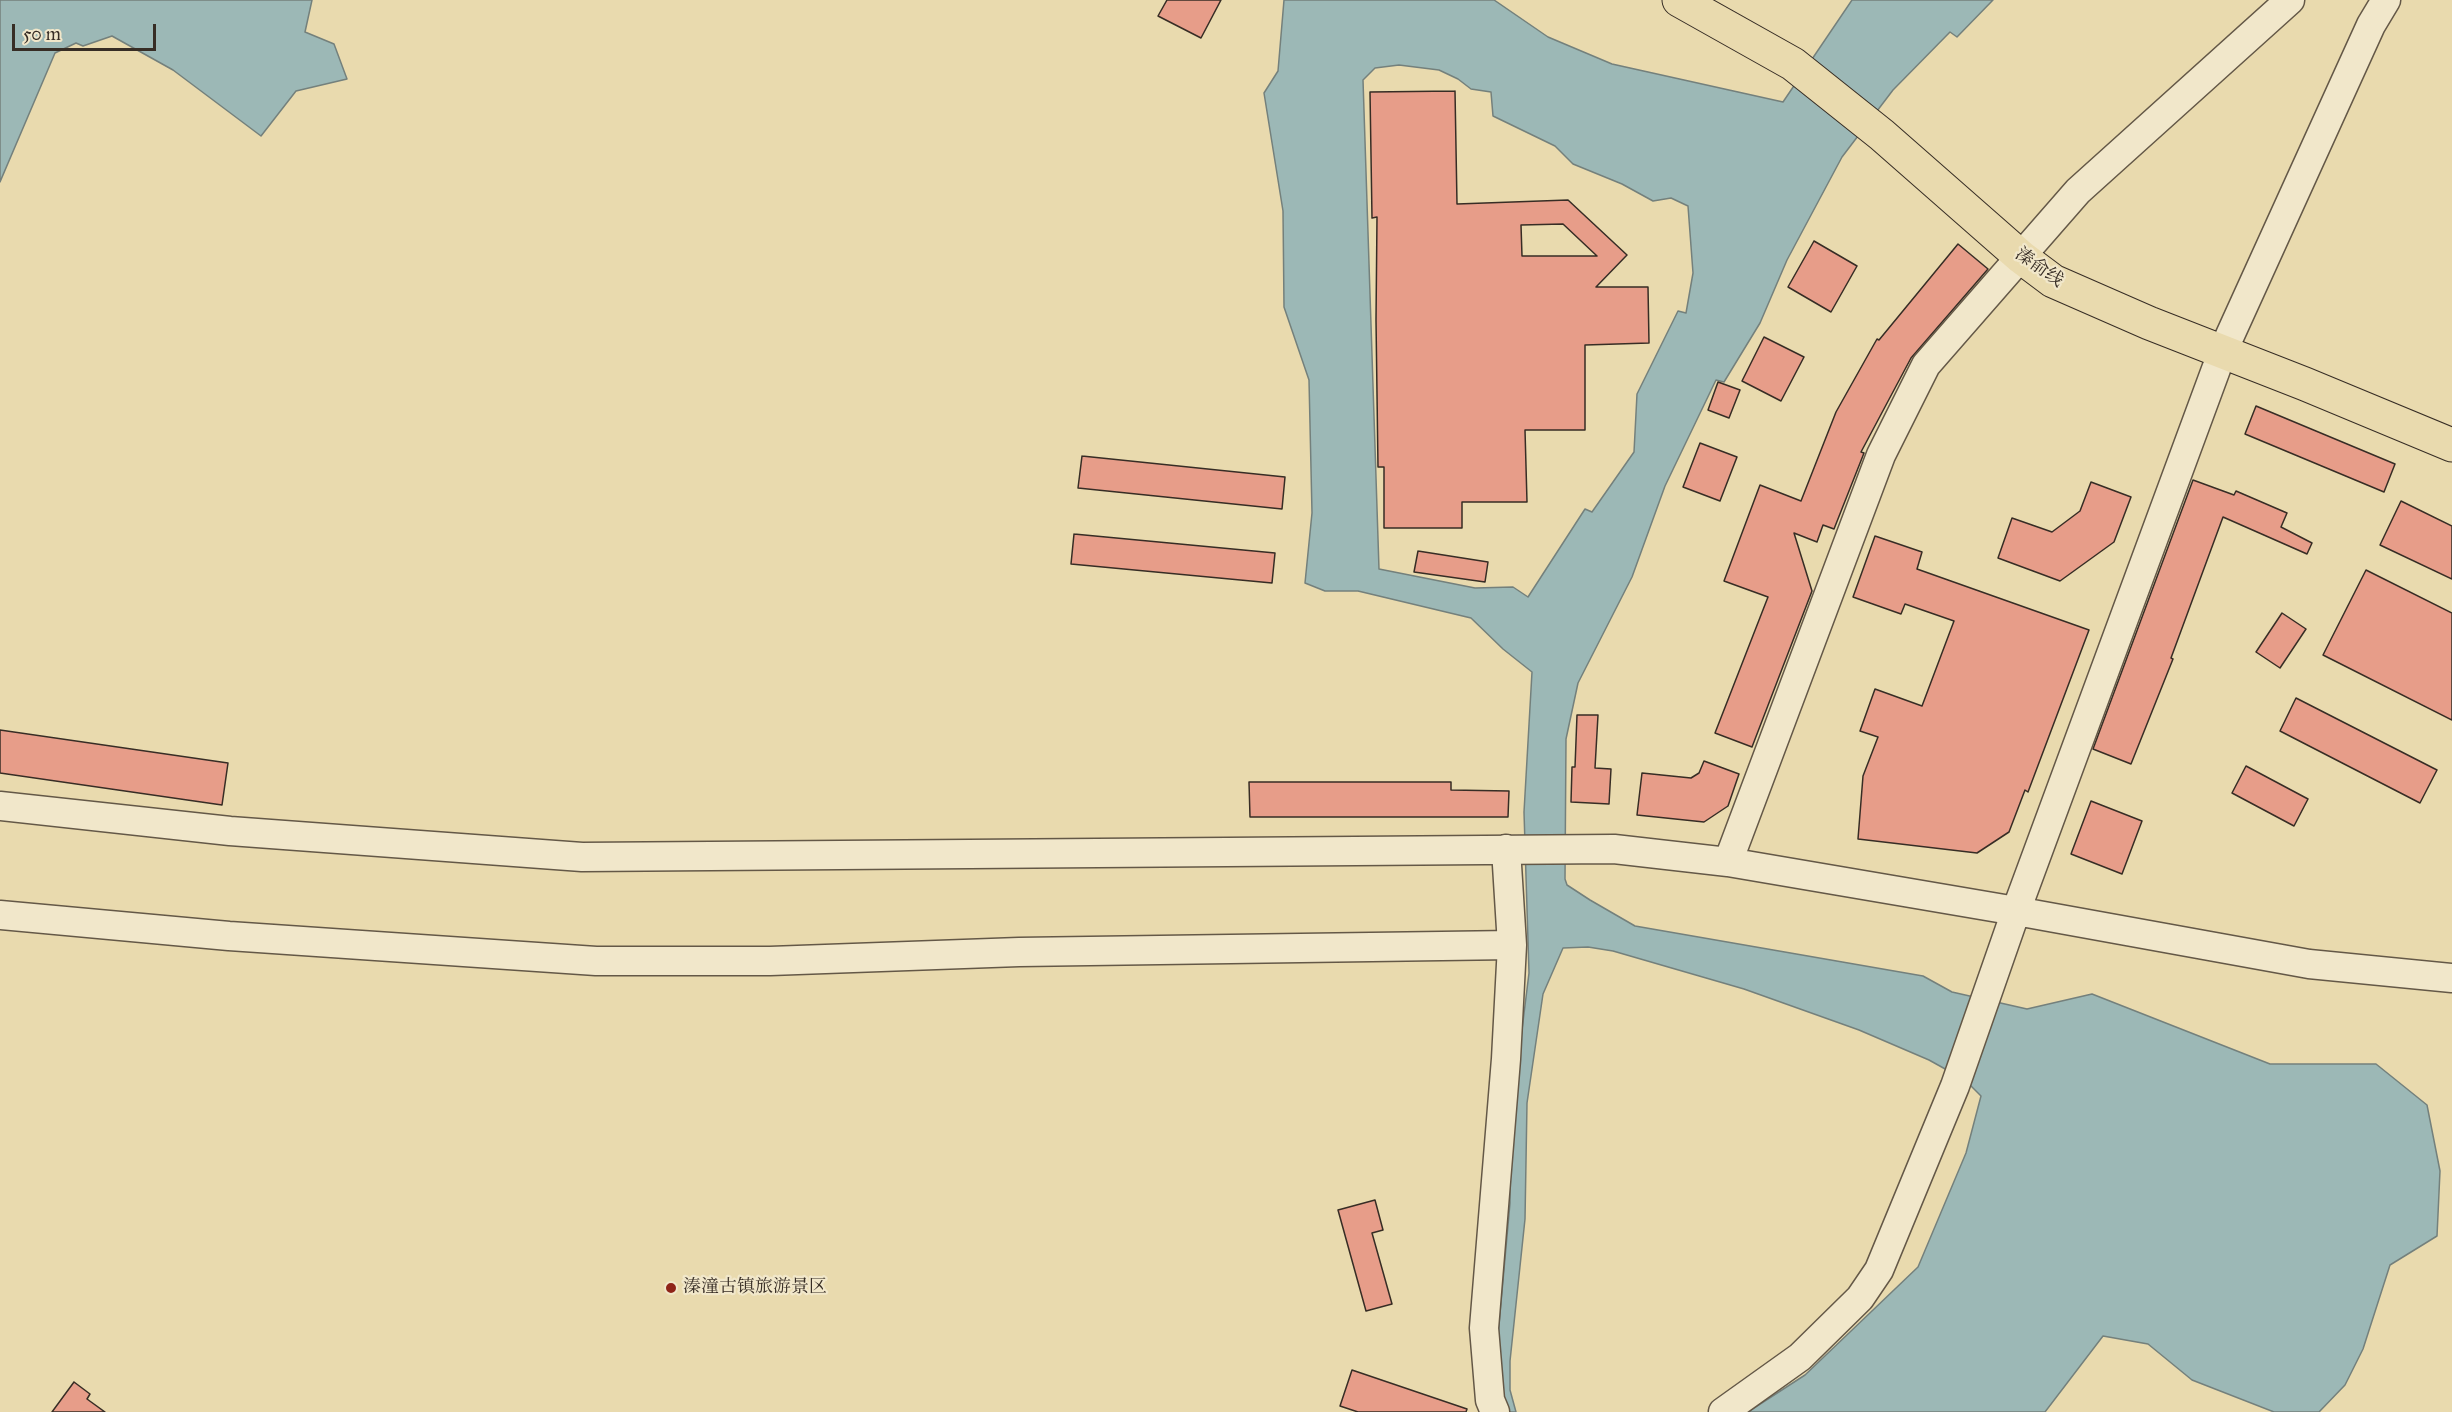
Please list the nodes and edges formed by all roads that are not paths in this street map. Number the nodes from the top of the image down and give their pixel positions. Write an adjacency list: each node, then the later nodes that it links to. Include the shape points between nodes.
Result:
1 (1679, 0): 4 (main road, 溱俞线, via 1793,64 1882,135)
2 (2290, 0): 4 (street, via 2078,191)
3 (2386, 0): 5 (street, via 2371,25)
4 (2021, 257): 5 (main road, 溱俞线, via 2053,281); 9 (street, via 1926,365 1881,455)
5 (2222, 353): 6 (main road, 溱俞线); 10 (street)
6 (2452, 445)
7 (0, 807): 8 (street, via 230,831 582,857)
8 (1506, 849): 9 (street, via 1614,849); 12 (street)
9 (1728, 862): 10 (street)
10 (2016, 911): 13 (street, via 2308,964); 15 (street, via 1955,1086 1880,1270 1860,1298 1800,1357)
11 (0, 915): 12 (street, via 229,936 596,961 770,961 1030,952)
12 (1512, 945): 14 (street, via 1484,1328 1490,1400)
13 (2452, 978)
14 (1495, 1412)
15 (1723, 1412)

